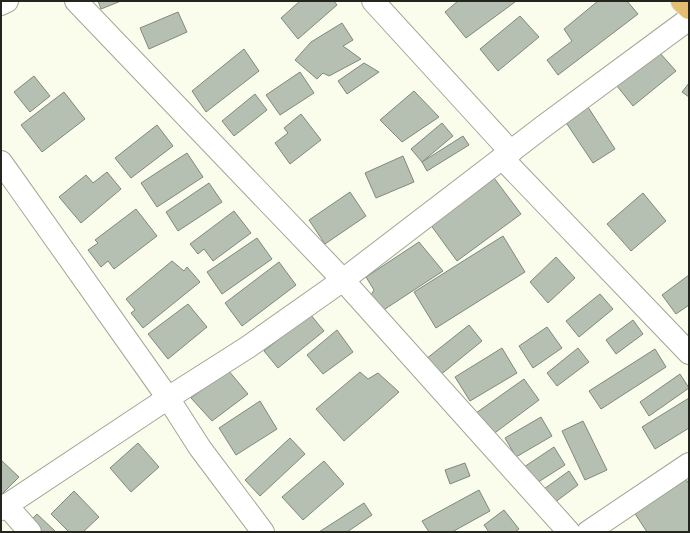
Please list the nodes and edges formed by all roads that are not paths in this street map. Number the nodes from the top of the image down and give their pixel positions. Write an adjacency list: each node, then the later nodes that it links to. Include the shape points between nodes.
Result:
1 (7, 1): 5 (street)
2 (76, 1): 10 (street)
3 (372, 1): 8 (street)
4 (682, 1): 6 (highway)
5 (1, 4)
6 (689, 8)
7 (689, 19): 8 (street)
8 (506, 155): 10 (street); 11 (street)
9 (1, 162): 12 (street)
10 (343, 280): 12 (street, via 248,347); 17 (street)
11 (689, 353)
12 (168, 398): 14 (street); 16 (street, via 200,448)
13 (689, 464): 18 (street)
14 (4, 507): 15 (street)
15 (30, 532)
16 (263, 532)
17 (569, 532)
18 (588, 532)

